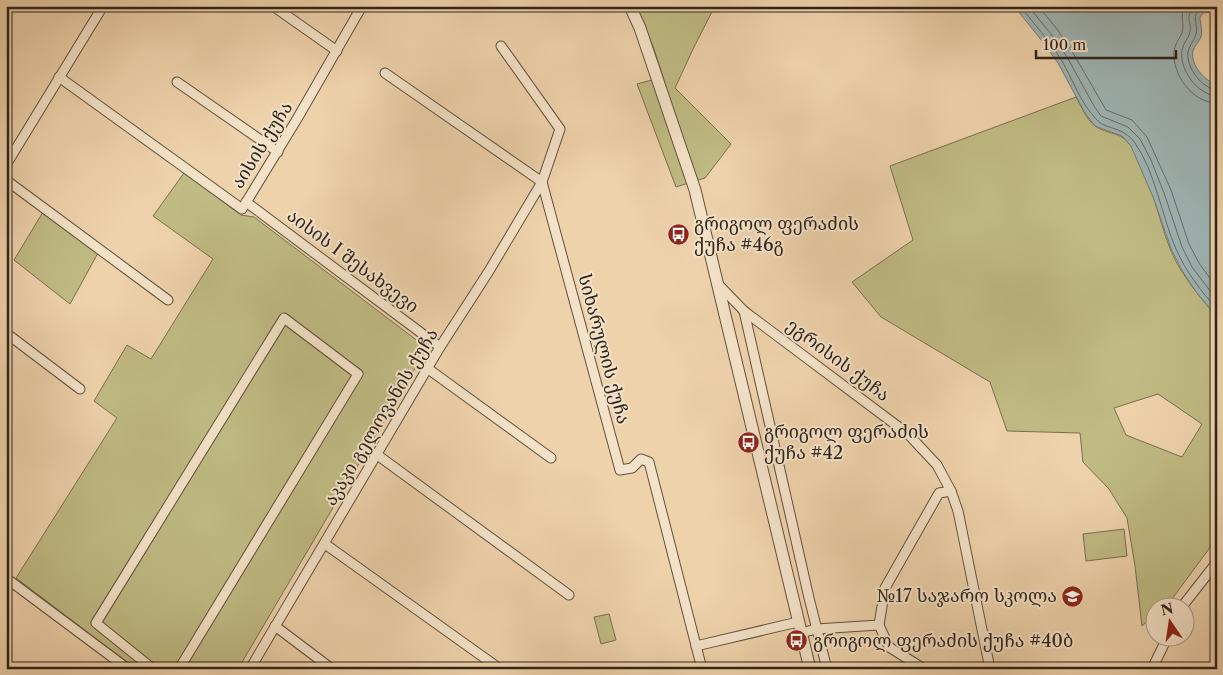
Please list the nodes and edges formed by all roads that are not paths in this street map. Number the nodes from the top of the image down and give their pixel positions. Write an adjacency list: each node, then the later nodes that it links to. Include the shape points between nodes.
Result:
1 (103, 6): 8 (street)
2 (273, 6): 6 (street)
3 (362, 6): 6 (street, აისის ქუჩა)
4 (630, 6): 15 (street, via 691,173)
5 (501, 46): 13 (street, აკაკი გელოვანის ქუჩა, via 560,129)
6 (337, 51): 10 (street, აისის ქუჩა)
7 (386, 73): 13 (street)
8 (59, 77): 11 (street); 14 (street, აისის ქუჩა, via 242,209)
9 (177, 82): 10 (street)
10 (278, 152): 14 (street, აისის ქუჩა)
11 (6, 165)
12 (6, 180): 16 (street)
13 (542, 182): 19 (street, აკაკი გელოვანის ქუჩა); 34 (street, სიხარულის ქუჩა, via 620,470 632,468 641,459 648,462)
14 (246, 202): 19 (street, აისის I შესახვევი)
15 (717, 282): 17 (street, ეგრისის ქუჩა); 32 (street)
16 (168, 300)
17 (744, 311): 24 (street, ეგრისის ქუჩა, via 908,434 936,465); 33 (street)
18 (6, 333): 21 (street)
19 (440, 347): 20 (street, აკაკი გელოვანის ქუჩა)
20 (427, 368): 22 (street, აკაკი გელოვანის ქუჩა); 23 (street)
21 (80, 389)
22 (376, 454): 25 (street, აკაკი გელოვანის ქუჩა); 28 (street)
23 (551, 458)
24 (951, 490): 30 (street, via 939,494 885,588); 46 (street, ეგრისის ქუჩა)
25 (325, 544): 31 (street, აკაკი გელოვანის ქუჩა); 41 (street)
26 (1217, 562): 29 (street)
27 (6, 578): 36 (street)
28 (569, 595)
29 (1189, 598)
30 (879, 625): 33 (street); 45 (street, via 889,647)
31 (275, 626): 39 (street, აკაკი გელოვანის ქუჩა); 40 (street)
32 (799, 628): 33 (street); 34 (street); 43 (street)
33 (816, 629): 44 (street)
34 (696, 646): 42 (street, სიხარულის ქუჩა)
35 (1162, 648): 47 (street)
36 (128, 669)
37 (153, 669): 38 (street, via 96,623 284,318 358,374)
38 (180, 669)
39 (250, 669)
40 (332, 669)
41 (500, 669)
42 (702, 669)
43 (810, 669)
44 (827, 669)
45 (924, 669)
46 (990, 669)
47 (1152, 669)

